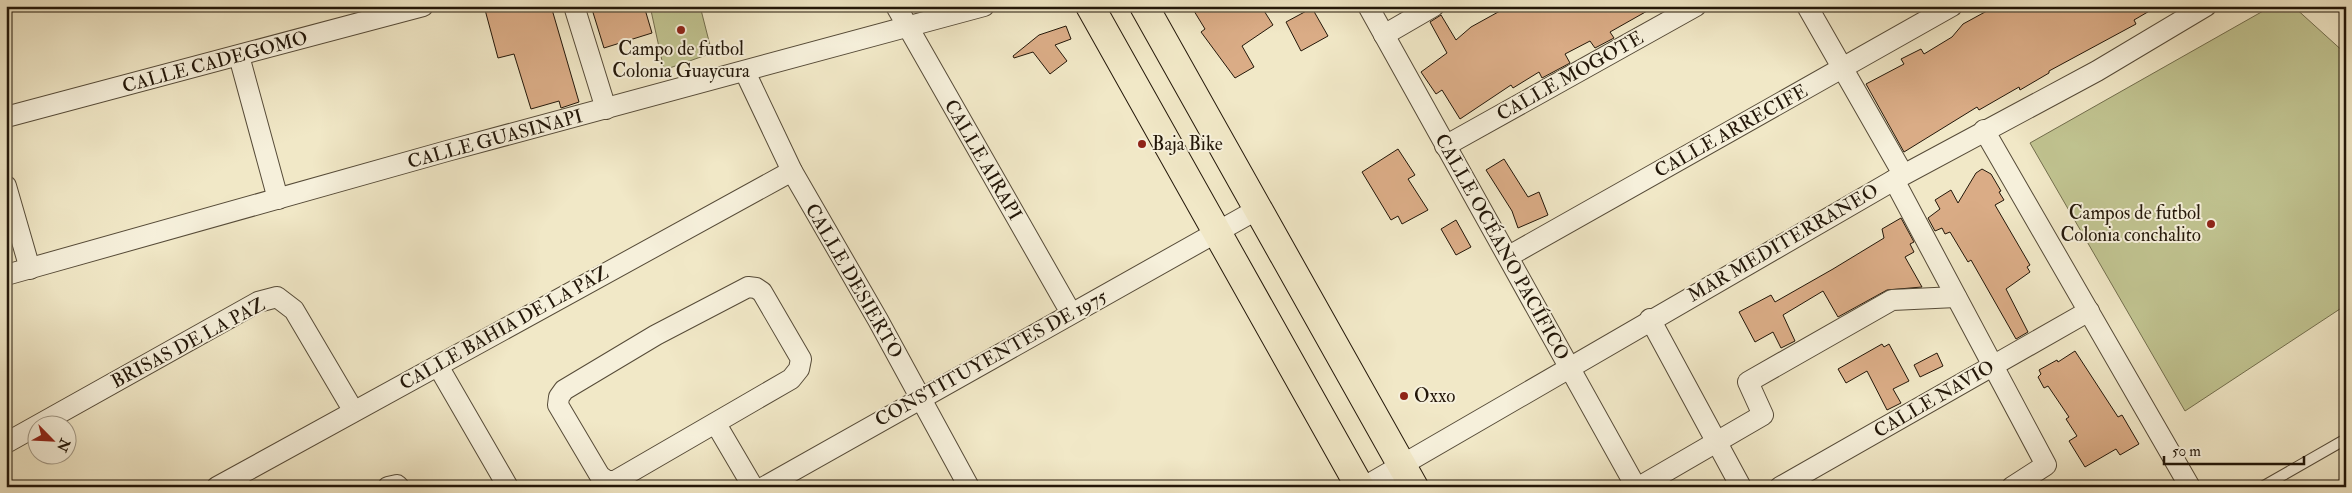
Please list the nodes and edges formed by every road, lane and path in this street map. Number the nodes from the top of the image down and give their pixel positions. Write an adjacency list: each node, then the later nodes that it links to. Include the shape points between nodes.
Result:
1 (423, 6): 15 (street, CALLE CADEGOMO)
2 (574, 6): 18 (street)
3 (896, 6): 13 (street, CALLE AIRAPI)
4 (984, 6): 13 (street, CALLE GUASINAPI)
5 (1090, 6): 27 (main road)
6 (1144, 6): 26 (main road)
7 (1368, 6): 14 (street, CALLE OCÉANO PACÍFICO)
8 (1434, 6): 14 (street)
9 (1696, 6): 21 (street, CALLE MOGOTE)
10 (1807, 6): 16 (street)
11 (1952, 6): 16 (street, CALLE ARRECIFE)
12 (2206, 6): 20 (street, MAR MEDITERRANEO, via 2097,71)
13 (907, 28): 17 (street, CALLE GUASINAPI); 33 (street, CALLE AIRAPI)
14 (1384, 35): 21 (street, CALLE OCÉANO PACÍFICO)
15 (239, 56): 19 (street, CALLE CADEGOMO); 25 (street)
16 (1842, 69): 23 (street); 28 (street, CALLE ARRECIFE)
17 (745, 72): 18 (street, CALLE GUASINAPI); 22 (street, CALLE DESIERTO)
18 (606, 109): 25 (street, CALLE GUASINAPI)
19 (6, 117)
20 (1984, 130): 23 (street, MAR MEDITERRANEO); 32 (street)
21 (1445, 146): 28 (street, CALLE OCÉANO PACÍFICO)
22 (792, 171): 35 (street, CALLE BAHIA DE LA PAZ); 38 (street, CALLE DESIERTO)
23 (1899, 177): 31 (street); 34 (street, MAR MEDITERRANEO)
24 (6, 186): 29 (street)
25 (278, 199): 29 (street, CALLE GUASINAPI)
26 (1258, 209): 27 (street, CONSTITUYENTES DE 1975); 44 (main road)
27 (1218, 232): 33 (street, CONSTITUYENTES DE 1975); 52 (main road)
28 (1509, 256): 36 (street, CALLE OCÉANO PACÍFICO)
29 (30, 268): 30 (street, CALLE GUASINAPI)
30 (6, 275)
31 (1956, 297): 37 (street); 42 (street, via 1892,300 1748,382 1763,415)
32 (2088, 311): 37 (street, CALLE NAVIO); 58 (street)
33 (1071, 313): 38 (street, CONSTITUYENTES DE 1975)
34 (1650, 319): 36 (street, MAR MEDITERRANEO); 42 (street)
35 (438, 366): 39 (street, CALLE BAHIA DE LA PAZ); 48 (street)
36 (1568, 366): 44 (street, MAR MEDITERRANEO); 54 (street, CALLE OCÉANO PACÍFICO)
37 (1992, 366): 56 (street, CALLE NAVIO); 57 (street, via 2046,465)
38 (920, 398): 50 (street, CONSTITUYENTES DE 1975); 51 (street, CALLE DESIERTO)
39 (353, 410): 43 (street, BRISAS DE LA PAZ, via 294,310 277,297 258,302); 45 (street, CALLE BAHIA DE LA PAZ)
40 (716, 424): 40 (street, via 792,378 799,369 801,359 762,292 756,288 748,287 656,335 564,390 559,397 558,406 600,476 607,481 615,481); 49 (street)
41 (2346, 439): 59 (lane)
42 (1716, 441): 54 (street); 55 (street)
43 (6, 443)
44 (1408, 476): 53 (street, MAR MEDITERRANEO)
45 (217, 487)
46 (388, 487): 47 (street)
47 (400, 487)
48 (508, 487)
49 (753, 487)
50 (764, 487)
51 (969, 487)
52 (1360, 487)
53 (1364, 487)
54 (1638, 487)
55 (1741, 487)
56 (1780, 487)
57 (2012, 487)
58 (2190, 487)
59 (2262, 487)

